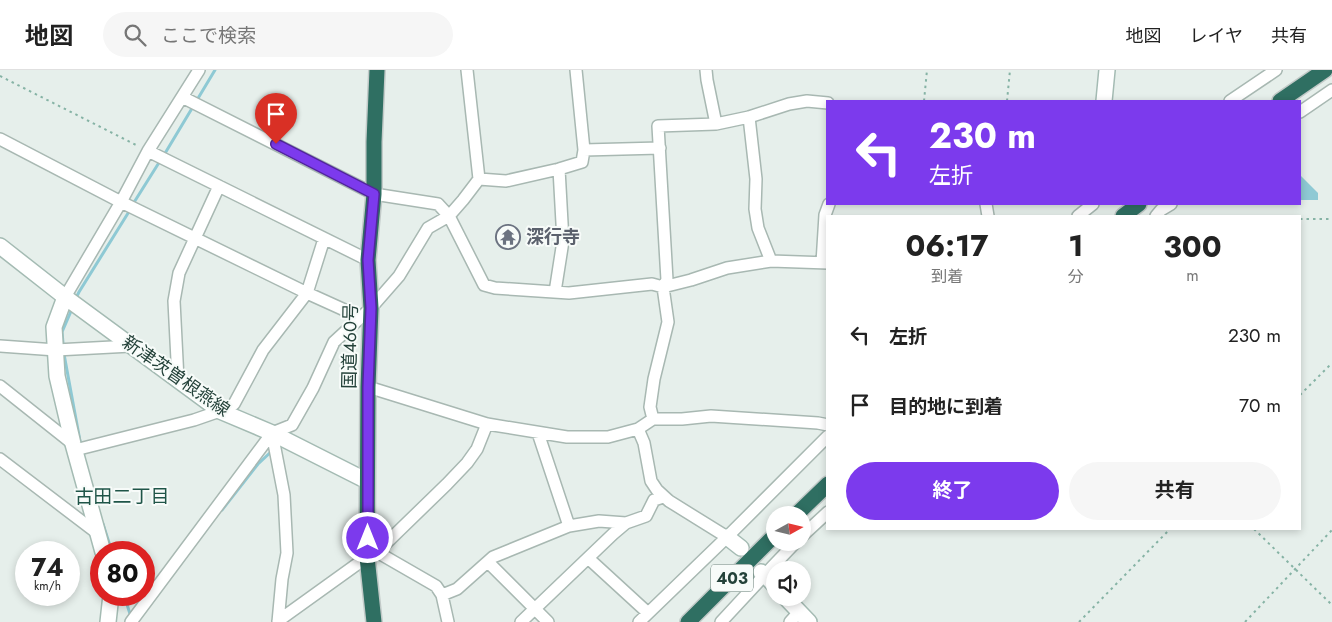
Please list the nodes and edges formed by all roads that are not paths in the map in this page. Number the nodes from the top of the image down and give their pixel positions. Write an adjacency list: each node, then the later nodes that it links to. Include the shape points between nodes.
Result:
1 (199, 70): 10 (street)
2 (467, 70): 23 (street)
3 (576, 70): 20 (street)
4 (706, 70): 17 (street)
5 (1107, 70): 11 (main road)
6 (1276, 70): 12 (street)
7 (1326, 70): 13 (highway)
8 (373, 72): 25 (highway, 国道460号)
9 (1332, 90): 15 (street)
10 (182, 97): 21 (street); 25 (street)
11 (1104, 100)
12 (1231, 100)
13 (1281, 100)
14 (826, 103): 16 (street, via 790,104)
15 (1301, 111)
16 (748, 117): 17 (street); 39 (street, via 756,179 755,209)
17 (716, 124): 19 (street, via 658,126)
18 (0, 139): 26 (street)
19 (660, 148): 20 (street); 41 (street, via 667,280)
20 (584, 150): 22 (street, via 582,162)
21 (148, 151): 24 (street); 26 (street)
22 (559, 169): 23 (street, via 506,180); 42 (street, via 563,241)
23 (479, 179): 34 (street)
24 (219, 186): 35 (street); 36 (street)
25 (374, 194): 34 (street, via 438,204); 38 (highway, 国道460号)
26 (121, 202): 35 (street); 44 (street)
27 (829, 205): 40 (street, via 825,215)
28 (1092, 205): 31 (street)
29 (1138, 205): 32 (highway)
30 (1169, 205): 33 (street)
31 (1079, 215)
32 (1124, 215)
33 (1157, 215)
34 (449, 216): 42 (street, via 484,285); 45 (street, via 428,228 399,276)
35 (195, 237): 43 (street); 49 (street, via 179,273 174,301)
36 (324, 239): 38 (street); 43 (street)
37 (0, 246): 44 (main road, 新津茨曽根燕線)
38 (368, 260): 45 (highway, 国道460号)
39 (770, 261): 40 (street); 41 (street, via 726,268)
40 (825, 263)
41 (663, 287): 42 (street, via 652,284 569,294); 53 (street, via 668,322 654,380 650,407)
42 (555, 292)
43 (307, 293): 45 (street); 52 (street, via 264,350 234,404)
44 (71, 302): 47 (main road, 新津茨曽根燕線); 48 (main road, via 54,327)
45 (366, 312): 51 (highway, 国道460号); 57 (street, via 334,342 292,425)
46 (0, 346): 48 (street)
47 (131, 346): 48 (street); 49 (main road, 新津茨曽根燕線)
48 (56, 350): 60 (main road, via 57,376)
49 (178, 380): 52 (main road, 新津茨曽根燕線)
50 (0, 386): 60 (street)
51 (368, 387): 54 (street); 62 (highway, 国道460号)
52 (220, 411): 57 (main road, 新津茨曽根燕線); 60 (street, via 194,420)
53 (653, 419): 55 (street, via 711,416); 56 (street)
54 (488, 424): 58 (street); 76 (street, via 467,463)
55 (826, 425)
56 (638, 429): 58 (street, via 608,437); 64 (street, via 651,482)
57 (272, 433): 62 (main road, 新津茨曽根燕線); 88 (street); 89 (street, via 284,495 287,554)
58 (538, 433): 68 (street)
59 (826, 438): 71 (street)
60 (74, 447): 70 (main road)
61 (0, 459): 70 (street)
62 (367, 481): 76 (highway, 国道460号)
63 (826, 486): 65 (highway)
64 (664, 497): 67 (street, via 654,500 646,516); 71 (street)
65 (805, 506)
66 (826, 514): 69 (street)
67 (626, 523): 68 (street, via 600,521); 77 (street)
68 (569, 526): 79 (street, via 493,557)
69 (811, 528)
70 (97, 533): 72 (main road)
71 (728, 536): 74 (main road); 85 (street)
72 (100, 541)
73 (766, 544): 95 (highway, 403)
74 (741, 548)
75 (789, 551): 78 (street)
76 (372, 554): 81 (street, via 436,586); 89 (street); 90 (highway, 国道460号)
77 (588, 558): 84 (street); 85 (street)
78 (780, 561)
79 (488, 562): 81 (street, via 457,589); 84 (street)
80 (766, 578): 96 (street)
81 (442, 595): 91 (street)
82 (110, 606): 87 (main road)
83 (791, 606): 86 (main road)
84 (535, 609): 92 (street); 93 (street)
85 (648, 613): 94 (street)
86 (799, 619)
87 (108, 622)
88 (130, 622)
89 (278, 622)
90 (374, 622)
91 (448, 622)
92 (521, 622)
93 (548, 622)
94 (639, 622)
95 (688, 622)
96 (721, 622)

